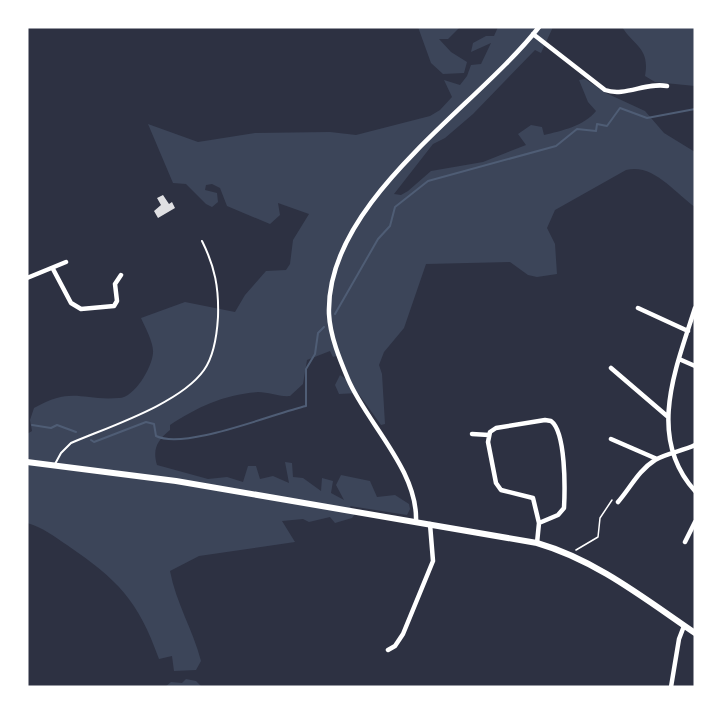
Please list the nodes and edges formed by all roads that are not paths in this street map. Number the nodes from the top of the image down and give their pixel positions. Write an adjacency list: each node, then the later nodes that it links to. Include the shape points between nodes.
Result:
1 (538, 27): 2 (street)
2 (533, 34): 3 (street, via 605,90 617,92 651,84); 26 (street, via 392,176 354,231 333,281 330,320 343,367 354,393 394,454 415,507)
3 (667, 86)
4 (202, 241): 23 (lane, via 214,269 219,296 214,344 205,369 188,386 161,403 67,446)
5 (66, 262): 6 (street)
6 (53, 269): 7 (street, via 72,303 81,309 114,306 115,284); 8 (street)
7 (121, 275)
8 (27, 278)
9 (638, 308): 11 (street)
10 (695, 308): 11 (street)
11 (688, 331): 12 (street)
12 (680, 359): 13 (street); 15 (street)
13 (695, 366)
14 (611, 368): 15 (street)
15 (667, 416): 20 (street)
16 (472, 434): 17 (street)
17 (489, 435): 28 (street, via 499,488 531,496); 28 (street, via 496,428 520,422 551,421 557,427 564,460 564,508)
18 (611, 439): 21 (street)
19 (695, 445): 20 (street)
20 (673, 455): 21 (street); 24 (street)
21 (657, 459): 25 (street, via 635,478)
22 (27, 462): 23 (main road)
23 (54, 467): 26 (main road, via 168,480)
24 (695, 491)
25 (618, 502)
26 (416, 521): 29 (main road)
27 (695, 522): 30 (street)
28 (539, 523): 31 (street)
29 (430, 524): 31 (main road); 34 (street, via 433,561 403,634)
30 (685, 542)
31 (537, 543): 32 (main road, via 572,555 608,575)
32 (684, 626): 33 (main road); 35 (street)
33 (695, 633)
34 (388, 650)
35 (671, 687)

